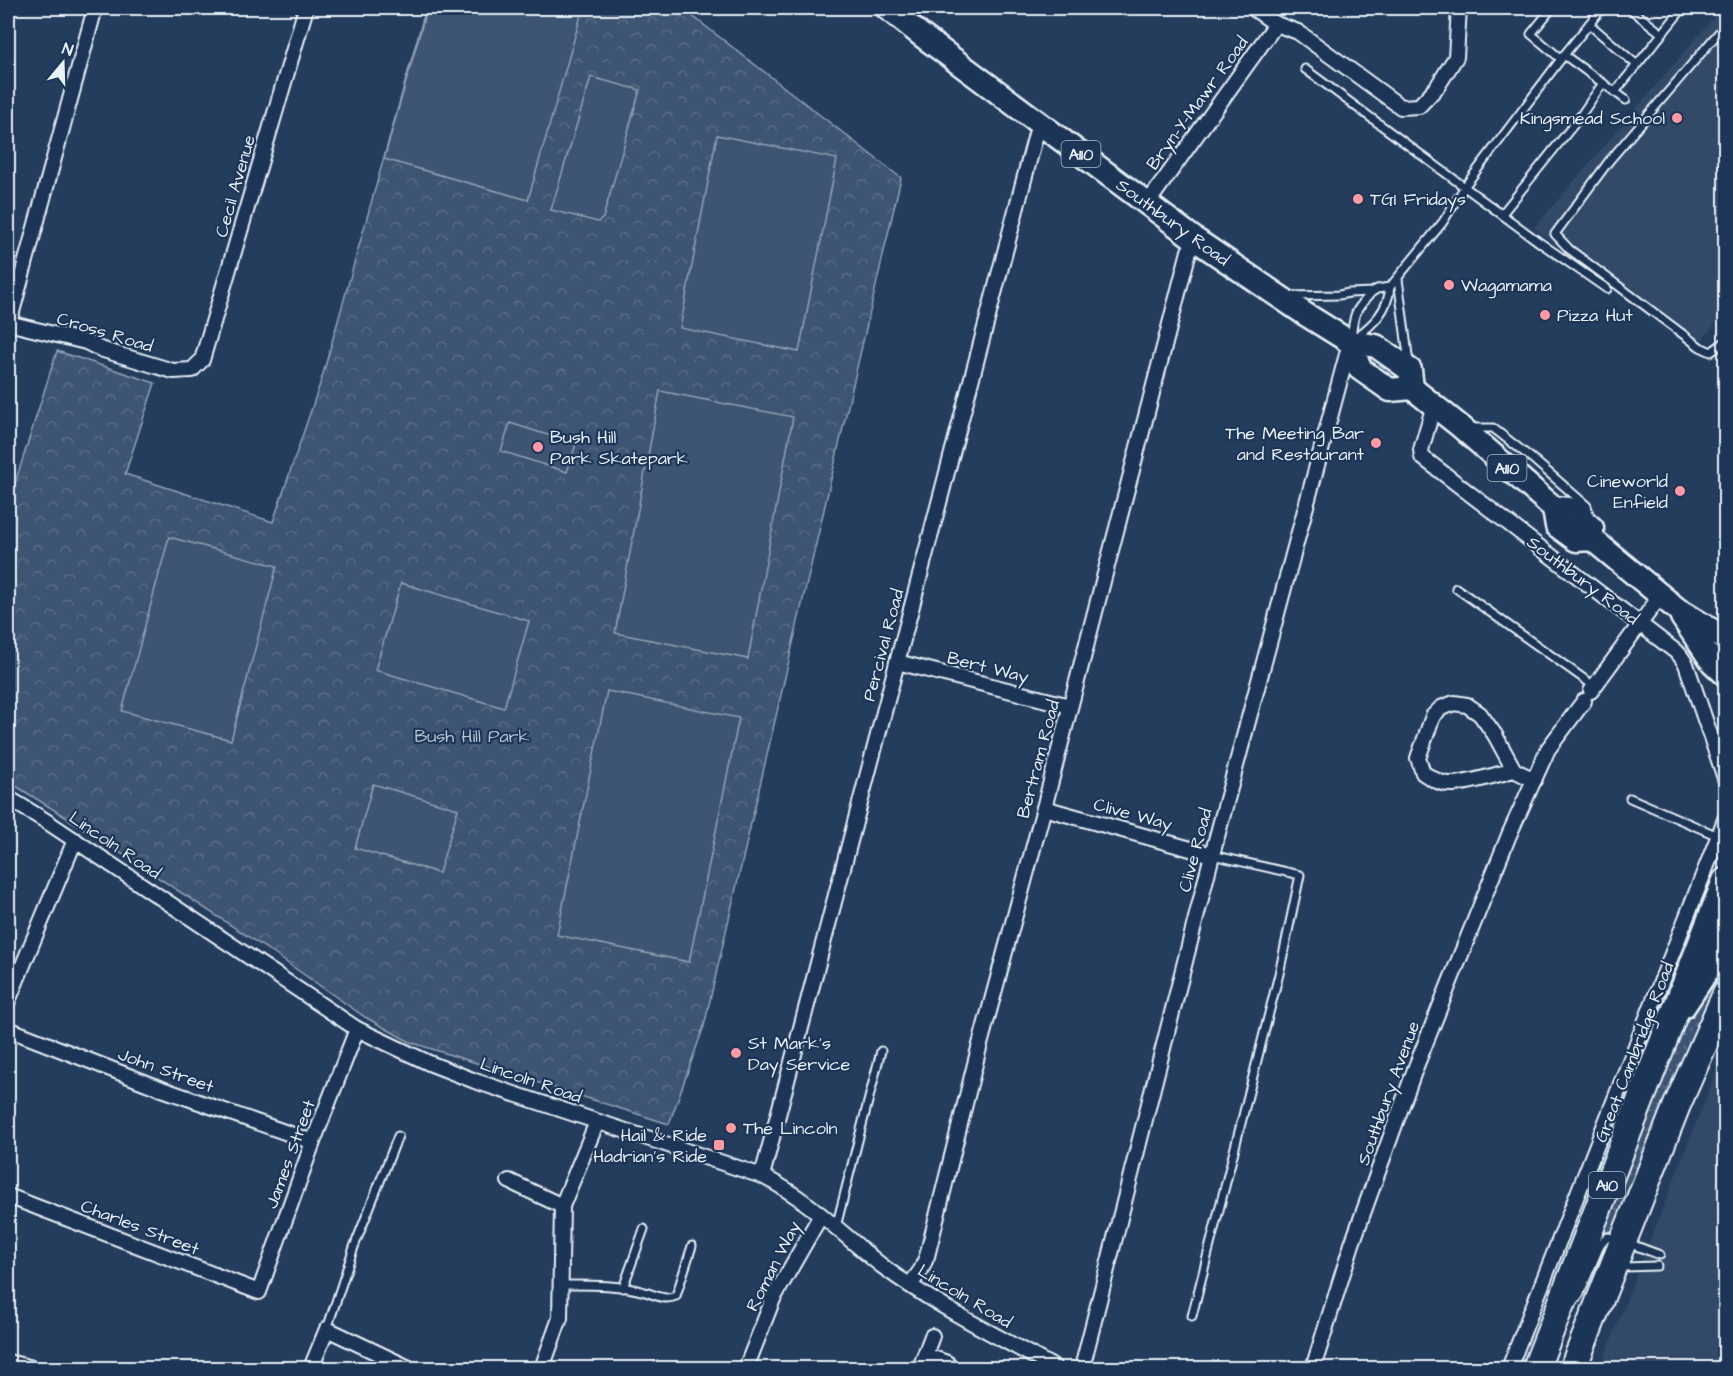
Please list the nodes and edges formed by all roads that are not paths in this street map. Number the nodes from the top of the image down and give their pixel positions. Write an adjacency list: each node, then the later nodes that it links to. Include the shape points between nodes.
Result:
1 (95, 8): 30 (street)
2 (306, 8): 33 (street, Cecil Avenue, via 208,342 202,360)
3 (887, 8): 20 (main road, Southbury Road / A110)
4 (1253, 8): 10 (street)
5 (1459, 8): 10 (street, via 1456,57 1419,106 1401,106 1298,32)
6 (1552, 8): 14 (lane, via 1531,34)
7 (1602, 8): 11 (lane)
8 (1629, 8): 13 (lane)
9 (1683, 8): 13 (lane)
10 (1275, 24): 22 (street, Bryn-Y-Mawr Road)
11 (1589, 24): 14 (lane); 15 (lane)
12 (1725, 24): 31 (lane, via 1609,161 1554,234 1700,347 1711,352)
13 (1661, 33): 15 (lane)
14 (1563, 57): 17 (lane); 21 (lane)
15 (1637, 64): 18 (lane)
16 (1305, 69): 21 (lane)
17 (1604, 83): 18 (lane); 23 (lane)
18 (1615, 92): 19 (lane)
19 (1626, 100)
20 (1042, 124): 22 (main road, Southbury Road / A110); 42 (street, Percival Road, via 1036,134)
21 (1465, 186): 23 (lane); 25 (lane, via 1443,222)
22 (1147, 204): 24 (main road, Southbury Road / A110)
23 (1502, 214): 27 (lane)
24 (1196, 240): 29 (main road, Southbury Road / A110); 45 (street, Bertram Road, via 1189,251)
25 (1398, 279): 26 (lane); 34 (lane)
26 (1390, 287): 28 (lane); 32 (lane, via 1384,308 1370,327)
27 (1607, 290)
28 (1372, 292): 29 (lane); 32 (lane, via 1354,315)
29 (1278, 296): 32 (main road, Southbury Road / A110)
30 (8, 323): 33 (street, Cross Road, via 86,342 173,371)
31 (1725, 341)
32 (1350, 342): 34 (main road, Southbury Road / A110, via 1376,346); 34 (main road, via 1360,369 1390,390); 55 (street, Clive Road)
33 (192, 370)
34 (1411, 379): 35 (main road, Southbury Road / A110)
35 (1434, 405): 36 (main road, Southbury Road / A110); 40 (street, Southbury Road, via 1422,457)
36 (1461, 428): 37 (main road, Southbury Road / A110, via 1554,508 1570,509); 37 (lane, Southbury Road, via 1494,428 1534,460 1587,506)
37 (1592, 533): 39 (main road, Southbury Road / A110)
38 (1456, 588): 44 (lane)
39 (1669, 602): 40 (street); 41 (main road, Southbury Road / A110); 43 (main road, Southbury Road / A110)
40 (1640, 623): 44 (street); 48 (street, Southbury Road, via 1686,664)
41 (1725, 639)
42 (897, 662): 45 (street, Bert Way); 67 (street, Percival Road)
43 (1725, 675)
44 (1590, 693): 47 (street, Southbury Avenue, via 1548,749)
45 (1070, 706): 51 (street, Bertram Road)
46 (1514, 770): 46 (street, via 1447,784 1423,773 1418,759 1433,716 1454,703 1467,705 1480,714); 47 (street)
47 (1534, 780): 97 (street, Southbury Avenue, via 1415,1069 1352,1244)
48 (1725, 781)
49 (8, 798): 54 (street, Lincoln Road)
50 (1630, 798): 53 (lane)
51 (1044, 808): 55 (street, Clive Way); 80 (street, Bertram Road, via 927,1256)
52 (1725, 817): 53 (street)
53 (1718, 836): 98 (street, Great Cambridge Road)
54 (75, 840): 59 (street); 61 (street, Lincoln Road)
55 (1212, 855): 83 (lane, via 1300,874 1279,974); 96 (street, Clive Road)
56 (1725, 881): 62 (highway, Great Cambridge Road / A10)
57 (1725, 927): 62 (main road, A10, via 1709,968)
58 (1725, 994): 74 (highway, A10)
59 (8, 1001)
60 (8, 1029): 66 (street, John Street)
61 (357, 1029): 64 (street, Lincoln Road, via 429,1063); 66 (street, James Street)
62 (1668, 1029): 86 (highway, Great Cambridge Road / A10)
63 (881, 1052): 72 (lane)
64 (597, 1122): 67 (street, Lincoln Road); 70 (street)
65 (398, 1136): 84 (lane)
66 (313, 1142): 82 (street, James Street)
67 (762, 1176): 71 (street, Lincoln Road)
68 (509, 1181): 70 (street)
69 (8, 1196): 82 (street, Charles Street)
70 (562, 1206): 79 (street)
71 (820, 1215): 72 (street, Lincoln Road); 94 (street, Roman Way, via 773,1299)
72 (836, 1227): 80 (street, Lincoln Road)
73 (644, 1229): 81 (lane)
74 (1622, 1241): 76 (lane); 78 (highway, A10); 86 (lane, via 1608,1237 1601,1243 1580,1293)
75 (692, 1246): 81 (lane, via 676,1296 661,1298)
76 (1660, 1255)
77 (1657, 1266): 78 (lane, via 1624,1267)
78 (1610, 1275): 100 (highway, A10)
79 (560, 1285): 81 (lane); 93 (street, via 560,1318)
80 (910, 1285): 95 (street, Lincoln Road)
81 (623, 1288)
82 (259, 1292)
83 (1192, 1316)
84 (327, 1329): 91 (street); 92 (street)
85 (932, 1336): 88 (street)
86 (1546, 1342): 99 (highway, Great Cambridge Road / A10)
87 (8, 1362): 90 (street)
88 (922, 1362): 89 (street)
89 (947, 1363)
90 (33, 1368)
91 (311, 1368)
92 (409, 1368)
93 (542, 1368)
94 (746, 1368)
95 (1055, 1368)
96 (1082, 1368)
97 (1313, 1368)
98 (1509, 1368)
99 (1536, 1368)
100 (1573, 1368)

